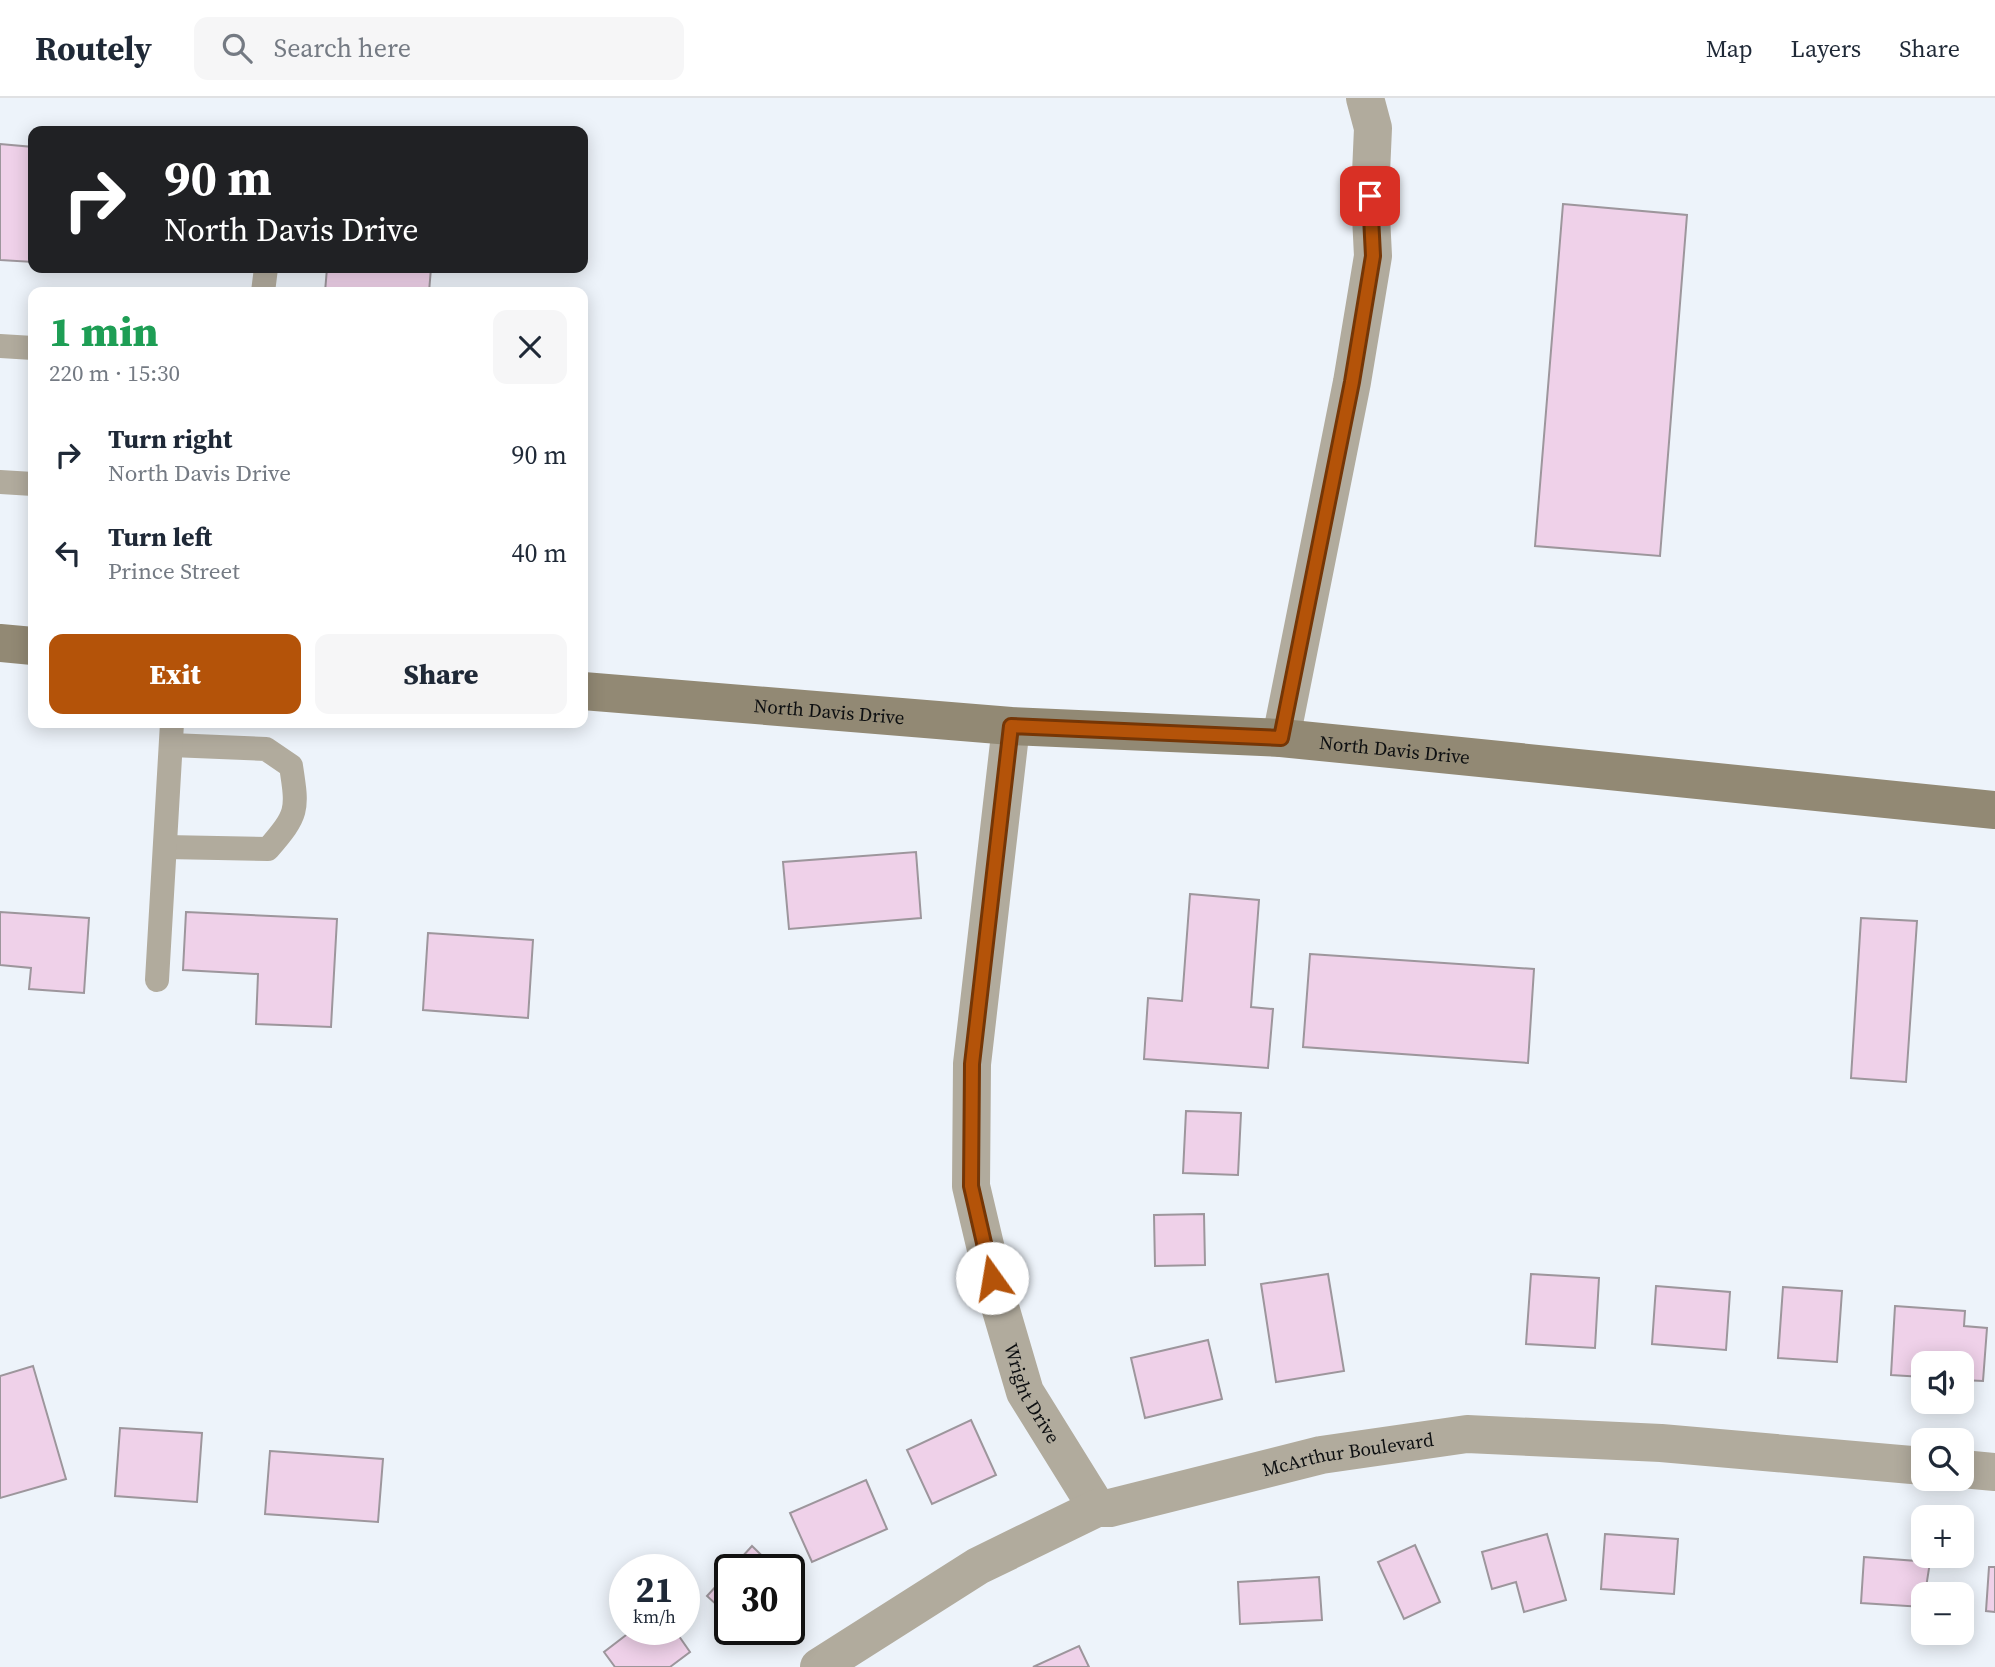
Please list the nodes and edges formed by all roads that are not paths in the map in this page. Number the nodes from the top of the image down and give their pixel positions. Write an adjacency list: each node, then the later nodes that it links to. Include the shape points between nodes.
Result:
1 (1365, 98): 11 (street, via 1373,128 1373,256)
2 (0, 346): 3 (lane)
3 (28, 348)
4 (0, 482): 5 (lane)
5 (28, 484)
6 (0, 643): 7 (main road)
7 (28, 646)
8 (588, 691): 9 (main road, North Davis Drive)
9 (1011, 726): 11 (main road, North Davis Drive); 18 (street, Wright Drive, via 972,1064 971,1186 1025,1392)
10 (171, 734): 13 (lane); 13 (lane, via 266,749 291,766 296,800 292,821 268,849)
11 (1281, 738): 12 (main road, North Davis Drive)
12 (1995, 810)
13 (166, 847): 14 (lane)
14 (157, 980)
15 (1911, 1465): 18 (street, McArthur Boulevard, via 1661,1443 1467,1434 1321,1455)
16 (1974, 1470): 17 (street)
17 (1995, 1472)
18 (1097, 1508): 19 (street, McArthur Boulevard, via 978,1566)
19 (819, 1667)

